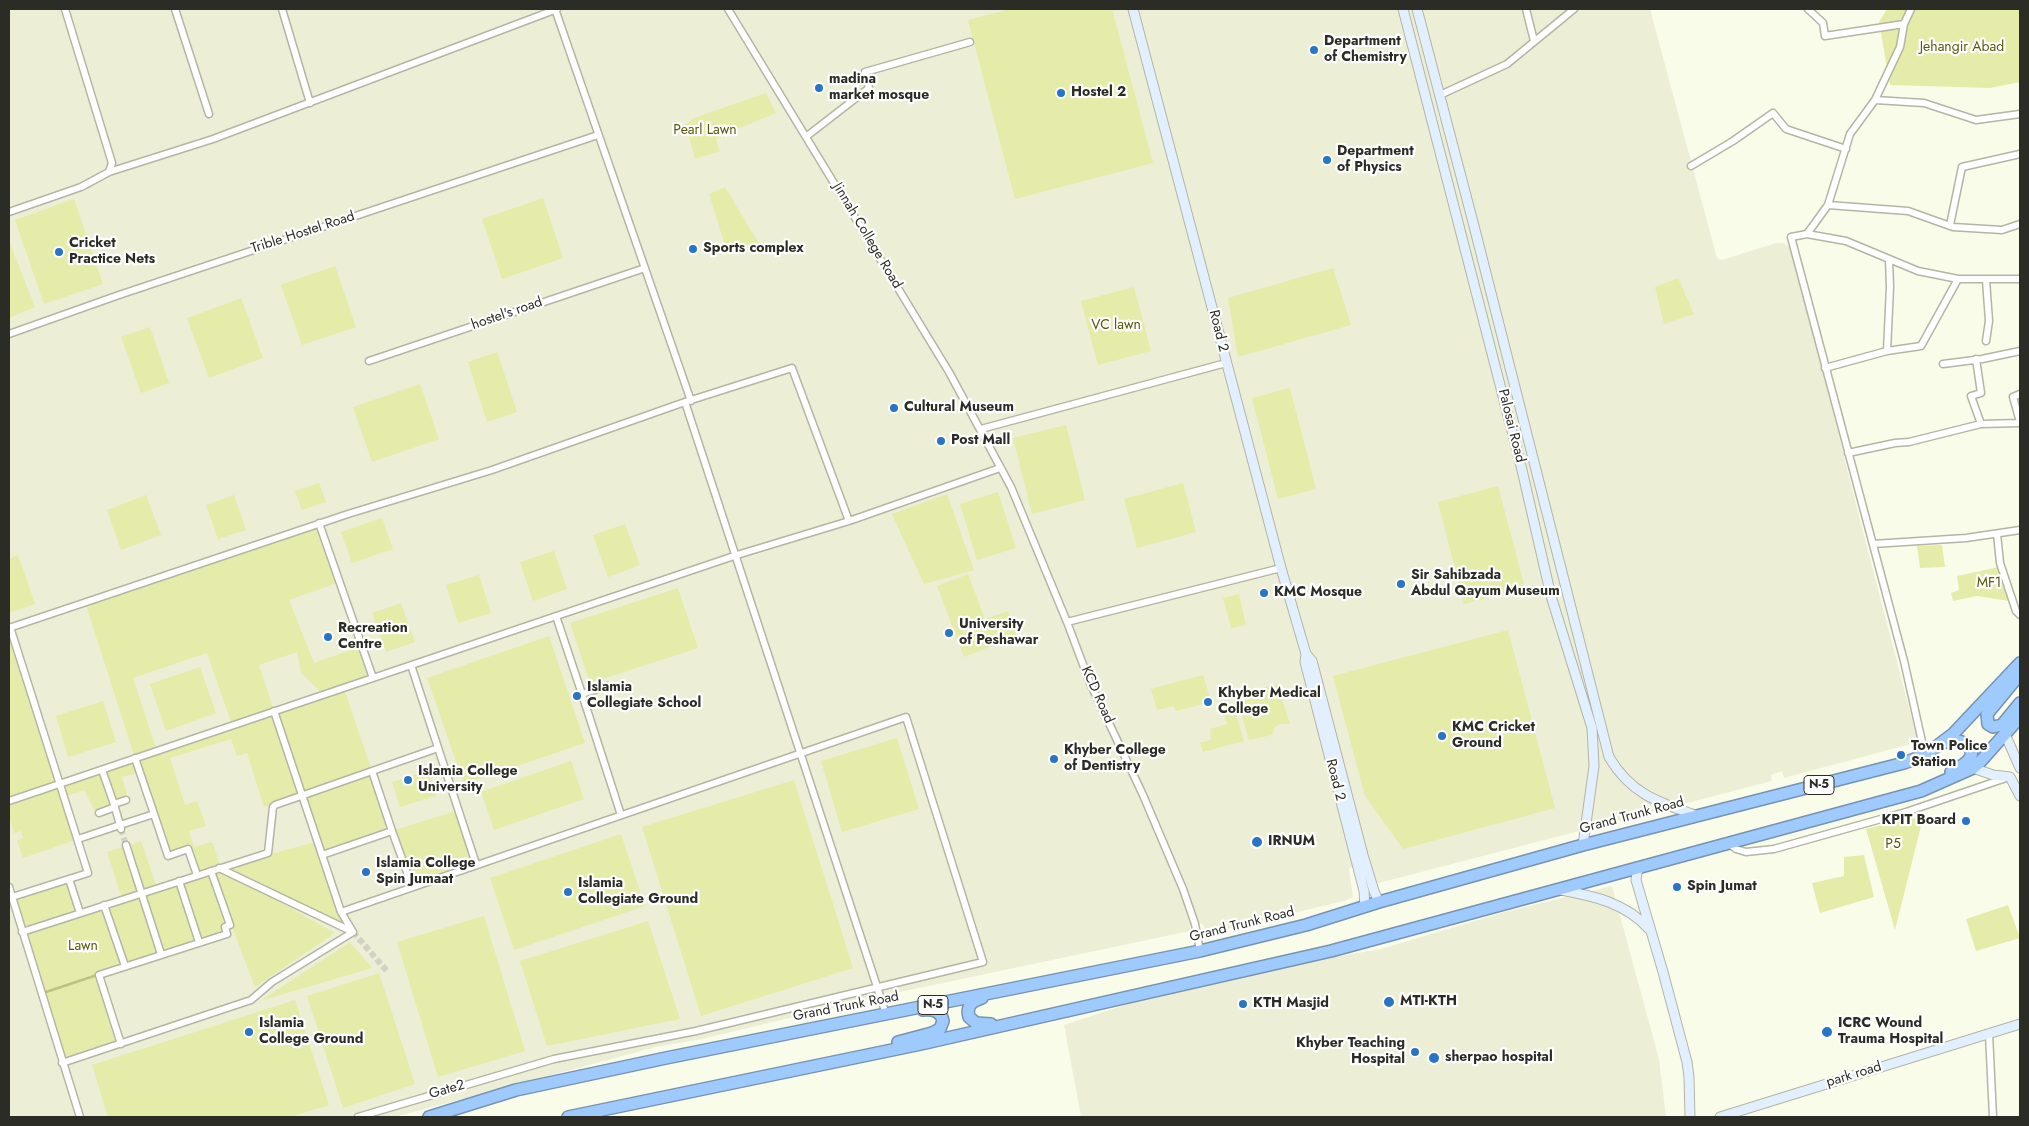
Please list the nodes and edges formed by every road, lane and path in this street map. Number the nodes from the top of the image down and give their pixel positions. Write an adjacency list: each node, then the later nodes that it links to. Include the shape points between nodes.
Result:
1 (65, 9): 28 (street, via 112,163)
2 (175, 9): 21 (street)
3 (282, 9): 20 (street)
4 (556, 9): 20 (street); 23 (street)
5 (728, 9): 24 (street, Jinnah College Road)
6 (1132, 9): 45 (street, Road 2)
7 (1403, 9): 17 (street, Palosai Road)
8 (1417, 9): 16 (street)
9 (1526, 9): 14 (street)
10 (1574, 9): 14 (street)
11 (1808, 9): 13 (street, via 1822,23 1825,36)
12 (1911, 9): 13 (street)
13 (1904, 24): 19 (street, via 1900,47)
14 (1534, 41): 18 (street, via 1507,64)
15 (970, 42): 24 (street, via 865,72 868,88)
16 (1427, 46): 17 (street); 18 (street)
17 (1413, 49): 73 (street, Palosai Road, via 1522,470 1551,596)
18 (1440, 95): 73 (street)
19 (1875, 100): 22 (street, via 1924,103 1976,120); 25 (street, via 1850,134)
20 (310, 102): 28 (street, via 213,139)
21 (209, 114)
22 (2020, 114)
23 (598, 135): 35 (street); 39 (street, Trible Hostel Road)
24 (807, 136): 52 (street, Jinnah College Road)
25 (1846, 150): 27 (street, via 1786,129 1773,112); 29 (street)
26 (2020, 154): 32 (street, via 1962,167)
27 (1691, 166)
28 (109, 172): 30 (street, via 81,187)
29 (1828, 205): 32 (street, via 1908,211); 33 (street)
30 (9, 212)
31 (2020, 224): 32 (street, via 2002,230)
32 (1950, 226)
33 (1807, 234): 34 (street, via 1846,241); 47 (street, via 1792,237)
34 (1889, 259): 36 (street, via 1918,271); 41 (street)
35 (645, 268): 44 (street, hostel's road); 49 (street)
36 (1958, 279): 38 (street); 41 (street, via 1921,346)
37 (2020, 279): 38 (street)
38 (1986, 280): 40 (street, via 1989,321)
39 (9, 334)
40 (1986, 341)
41 (1888, 351): 47 (street)
42 (2020, 351): 43 (street)
43 (1976, 359): 46 (street); 51 (street, via 1981,393 1971,396)
44 (369, 361)
45 (1226, 362): 52 (street); 61 (street, Road 2)
46 (1943, 364)
47 (1825, 368): 53 (street)
48 (2020, 394): 50 (street, via 2013,397)
49 (688, 402): 55 (street, via 792,368); 56 (street, via 492,470); 60 (street)
50 (2020, 423): 51 (street)
51 (1982, 424): 53 (street)
52 (981, 429): 54 (street, Jinnah College Road)
53 (1848, 453): 59 (street)
54 (1000, 468): 55 (street); 64 (street, KCD Road, via 1011,487)
55 (849, 521): 60 (street)
56 (319, 523): 65 (street); 70 (street)
57 (2020, 530): 58 (street)
58 (1997, 534): 59 (street); 62 (street, via 2000,563)
59 (1873, 544): 81 (street)
60 (737, 555): 63 (street); 80 (street)
61 (1281, 568): 64 (street); 66 (street, Road 2)
62 (2020, 615)
63 (556, 616): 68 (street); 72 (street)
64 (1067, 622): 127 (street, KCD Road, via 1090,683 1183,889)
65 (10, 628): 89 (street)
66 (1306, 654): 118 (street, Road 2, via 1312,661 1363,855); 120 (street, Road 2, via 1305,662 1364,890)
67 (2020, 663): 78 (highway, Grand Trunk Road / N-5)
68 (411, 665): 70 (street); 79 (street)
69 (2020, 674): 77 (highway, via 1987,714 1988,724)
70 (373, 678): 75 (street)
71 (606, 686): 72 (street)
72 (582, 694): 97 (street)
73 (1589, 699): 98 (street, via 1618,774 1644,795); 104 (street, Palosai Road, via 1594,766)
74 (2020, 703): 77 (highway, via 2002,725)
75 (274, 711): 82 (street); 90 (street)
76 (2020, 717): 77 (highway, N-5)
77 (2001, 731): 83 (highway, N-5); 84 (street)
78 (1943, 742): 81 (highway, Grand Trunk Road / N-5); 83 (highway, via 1960,741 1967,745)
79 (438, 748): 86 (street); 106 (street)
80 (801, 754): 97 (street); 130 (street); 130 (street, Gate2, via 906,717 982,962)
81 (1925, 755): 98 (highway, Grand Trunk Road / N-5, via 1867,773)
82 (135, 758): 85 (street); 96 (street)
83 (1972, 762): 88 (street, via 1989,774); 102 (highway, N-5, via 1922,791)
84 (2020, 768)
85 (102, 770): 89 (street); 94 (street)
86 (372, 771): 90 (street); 100 (street)
87 (2020, 773): 88 (street)
88 (2010, 777): 91 (street); 102 (street, via 1906,812 1774,849 1746,852)
89 (60, 784): 93 (street); 101 (street)
90 (302, 795): 105 (street); 108 (street, via 273,807 268,854)
91 (2020, 796)
92 (126, 800): 94 (street, via 114,804)
93 (9, 801)
94 (115, 807): 95 (street); 99 (street)
95 (99, 813)
96 (154, 814): 99 (street); 110 (street, via 168,856 188,849)
97 (621, 815): 106 (street)
98 (1695, 815): 104 (highway, Grand Trunk Road / N-5)
99 (121, 827): 101 (street)
100 (392, 831): 105 (street); 113 (street)
101 (78, 839): 111 (street, via 88,873)
102 (1728, 843): 107 (highway, N-5)
103 (126, 845): 116 (street)
104 (1582, 845): 118 (highway, Grand Trunk Road / N-5)
105 (322, 855): 121 (street)
106 (476, 864): 113 (street)
107 (1641, 867): 115 (highway, N-5); 123 (street, via 1636,880)
108 (219, 868): 109 (street); 125 (street)
109 (210, 870): 110 (street); 126 (street, via 230,925 225,928 227,934)
110 (196, 875): 112 (street)
111 (69, 879): 117 (street); 122 (street)
112 (179, 881): 116 (street); 126 (street)
113 (412, 886): 121 (street)
114 (9, 887): 117 (street)
115 (1561, 890): 123 (street, via 1594,896 1619,906 1636,916); 133 (highway, N-5, via 1330,951)
116 (141, 893): 119 (street); 128 (street)
117 (12, 896): 124 (street)
118 (1379, 902): 120 (highway, Grand Trunk Road / N-5)
119 (104, 905): 122 (street); 129 (street)
120 (1365, 907): 127 (highway, Grand Trunk Road / N-5)
121 (341, 912): 125 (street)
122 (80, 913): 124 (street)
123 (1651, 931): 143 (street, via 1687,1062)
124 (22, 932): 138 (street)
125 (352, 932): 136 (street, via 272,982 251,1000)
126 (199, 942): 128 (street)
127 (1200, 951): 131 (highway, Grand Trunk Road / N-5)
128 (161, 954): 129 (street)
129 (125, 966): 136 (street, via 99,975)
130 (878, 988): 132 (street); 140 (street, Gate2, via 537,1064)
131 (1006, 989): 132 (highway, Grand Trunk Road / N-5); 133 (highway, via 972,1003 969,1017 976,1023 986,1024 1008,1024)
132 (888, 1014): 137 (highway, via 934,1010 942,1017 942,1026 938,1031 888,1044); 141 (highway, Grand Trunk Road / N-5, via 516,1090)
133 (1035, 1018): 137 (highway, N-5)
134 (2020, 1024): 135 (street)
135 (1989, 1034): 144 (street, park road); 145 (street)
136 (121, 1044): 138 (street)
137 (852, 1059): 142 (highway, N-5)
138 (62, 1063): 139 (street)
139 (80, 1117)
140 (358, 1117)
141 (429, 1117)
142 (568, 1117)
143 (1690, 1117)
144 (1720, 1117)
145 (1993, 1117)

